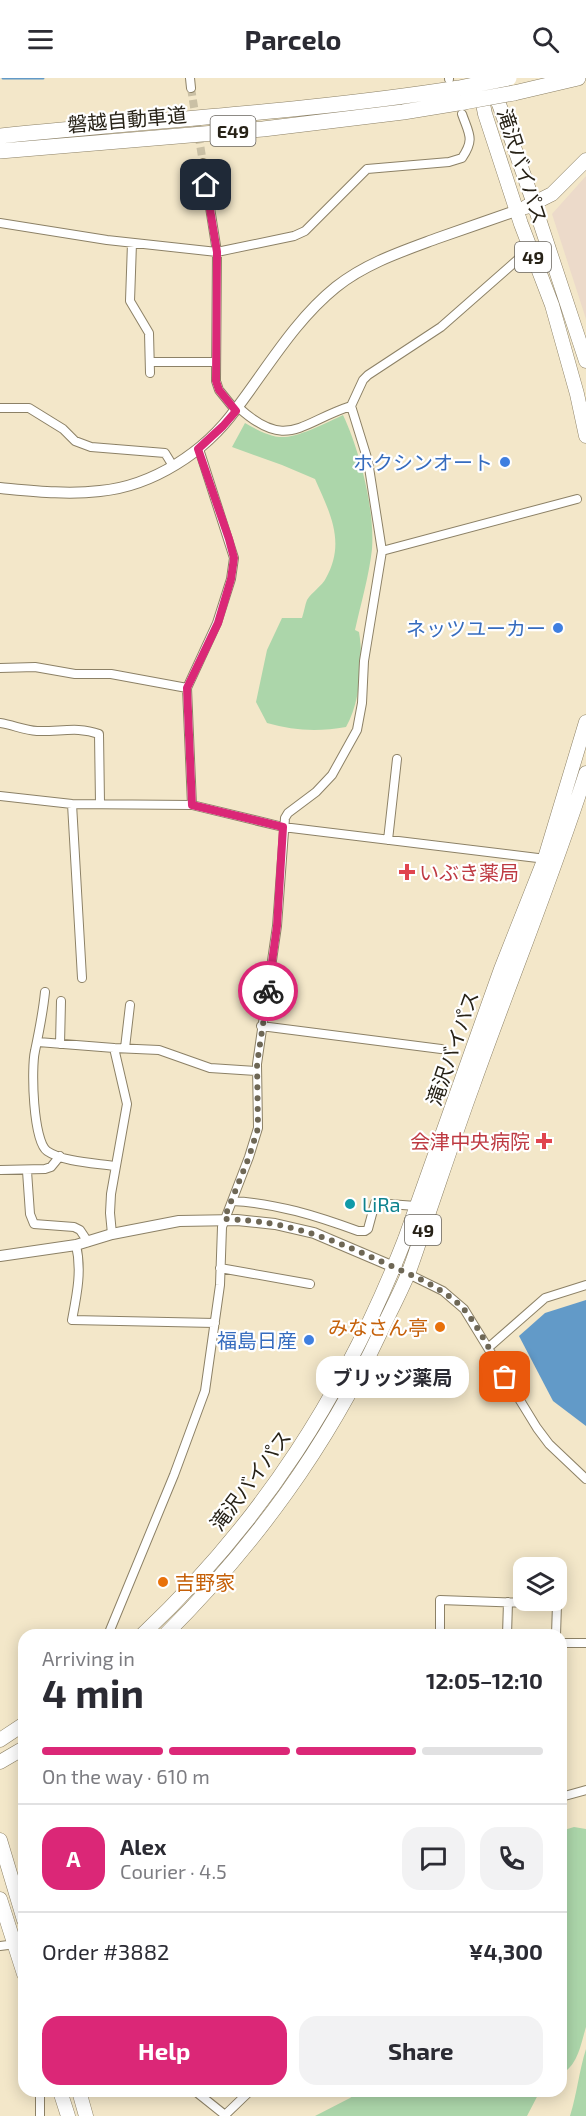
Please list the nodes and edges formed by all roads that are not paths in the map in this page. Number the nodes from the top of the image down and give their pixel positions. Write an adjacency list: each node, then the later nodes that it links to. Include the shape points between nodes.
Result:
1 (190, 78): 6 (street)
2 (478, 78): 12 (main road, 滝沢バイパス / 49, via 485,114)
3 (486, 78): 12 (main road, 滝沢バイパス / 49, via 499,104)
4 (578, 78): 5 (highway, 磐越自動車道 / E49)
5 (511, 83): 7 (highway, 磐越自動車道 / E49, bridge)
6 (191, 88)
7 (457, 92): 8 (highway, 磐越自動車道 / E49, via 261,114); 9 (highway, 磐越自動車道 / E49, via 263,129); 15 (street, via 470,138 462,158 368,169 305,231)
8 (0, 136)
9 (0, 151)
10 (586, 160): 12 (main road, via 552,194)
11 (202, 163): 15 (street)
12 (526, 207): 17 (main road, 滝沢バイパス / 49); 23 (street, via 381,259 339,285 304,318); 24 (main road, 滝沢バイパス / 49)
13 (0, 223): 14 (street)
14 (132, 243): 15 (street); 18 (street, via 130,301 149,333)
15 (217, 252): 19 (street)
16 (524, 254): 21 (street, via 441,327 368,375)
17 (586, 361)
18 (150, 362): 19 (street); 20 (street)
19 (215, 362): 23 (street, via 219,390)
20 (150, 373)
21 (351, 406): 23 (street, via 287,431 259,424); 29 (street, via 368,460)
22 (0, 408): 26 (street, via 29,408 75,441 91,447 165,453)
23 (237, 409): 25 (street)
24 (586, 436)
25 (198, 449): 26 (street); 31 (street, via 234,558 218,623)
26 (172, 466): 27 (street, via 137,482 97,492)
27 (0, 488)
28 (577, 499): 29 (street)
29 (382, 552): 40 (street, via 357,730 332,775 288,813)
30 (0, 668): 31 (street, via 111,674)
31 (187, 688): 39 (street)
32 (586, 722): 42 (main road, 滝沢バイパス / 49)
33 (0, 723): 37 (street, via 23,730 78,729 99,734)
34 (397, 759): 41 (street)
35 (586, 773): 42 (main road, 滝沢バイパス / 49)
36 (0, 796): 38 (street)
37 (100, 803): 38 (street); 39 (street)
38 (72, 804): 43 (street)
39 (192, 805): 40 (street)
40 (283, 827): 41 (street); 47 (street, via 277,926)
41 (388, 840): 42 (street)
42 (551, 860): 59 (main road, 滝沢バイパス / 49, via 501,969); 67 (main road, 滝沢バイパス / 49)
43 (82, 978)
44 (45, 992): 48 (street)
45 (61, 1001): 49 (street)
46 (130, 1005): 51 (street)
47 (261, 1026): 52 (street); 53 (street)
48 (38, 1042): 49 (street); 54 (street, via 33,1072 38,1134 46,1150)
49 (60, 1044): 50 (street)
50 (114, 1048): 51 (street); 55 (street, via 127,1104)
51 (125, 1048): 53 (street, via 159,1050 210,1068)
52 (441, 1049)
53 (256, 1071): 58 (street, via 258,1128)
54 (60, 1156): 55 (street); 57 (street, via 51,1167)
55 (114, 1166): 61 (street)
56 (0, 1170): 57 (street)
57 (27, 1171): 62 (street, via 34,1224 74,1227)
58 (232, 1201): 59 (street, via 275,1206 358,1231 368,1229 375,1203); 60 (street)
59 (416, 1206): 65 (main road, 滝沢バイパス / 49)
60 (224, 1219): 61 (street, via 179,1221); 65 (street, via 264,1222 314,1233); 66 (street)
61 (112, 1234): 62 (street)
62 (88, 1242): 63 (street)
63 (76, 1245): 64 (street); 70 (street, via 80,1260 72,1320)
64 (0, 1256)
65 (394, 1267): 67 (street); 75 (main road, 滝沢バイパス / 49, via 334,1392 279,1480 198,1578)
66 (220, 1268): 68 (street); 70 (street)
67 (408, 1273): 71 (street, via 443,1291 464,1309); 76 (main road, 滝沢バイパス / 49, via 349,1397 294,1484 255,1537)
68 (310, 1284)
69 (586, 1285): 71 (street, via 544,1298)
70 (215, 1323): 74 (street, via 205,1391)
71 (488, 1348): 72 (street, via 537,1428)
72 (586, 1479)
73 (508, 1602): 77 (street, via 440,1600); 78 (street); 79 (street, via 557,1604)
74 (110, 1629)
75 (148, 1629)
76 (171, 1629)
77 (440, 1629)
78 (507, 1629)
79 (556, 1629)
80 (567, 1643): 81 (street)
81 (586, 1643)
82 (18, 1728): 83 (main road)
83 (0, 1740)
84 (18, 1752): 85 (main road)
85 (0, 1762)
86 (586, 1790): 87 (street)
87 (567, 1795)
88 (0, 1840): 90 (main road)
89 (0, 1899): 91 (main road)
90 (18, 1900)
91 (18, 1942)
92 (18, 1944): 93 (street)
93 (0, 1946)
94 (40, 2097): 100 (street)
95 (62, 2097): 101 (main road)
96 (81, 2097): 102 (main road)
97 (202, 2097): 99 (street)
98 (244, 2097): 99 (street)
99 (224, 2115)
100 (40, 2116)
101 (68, 2116)
102 (86, 2116)

